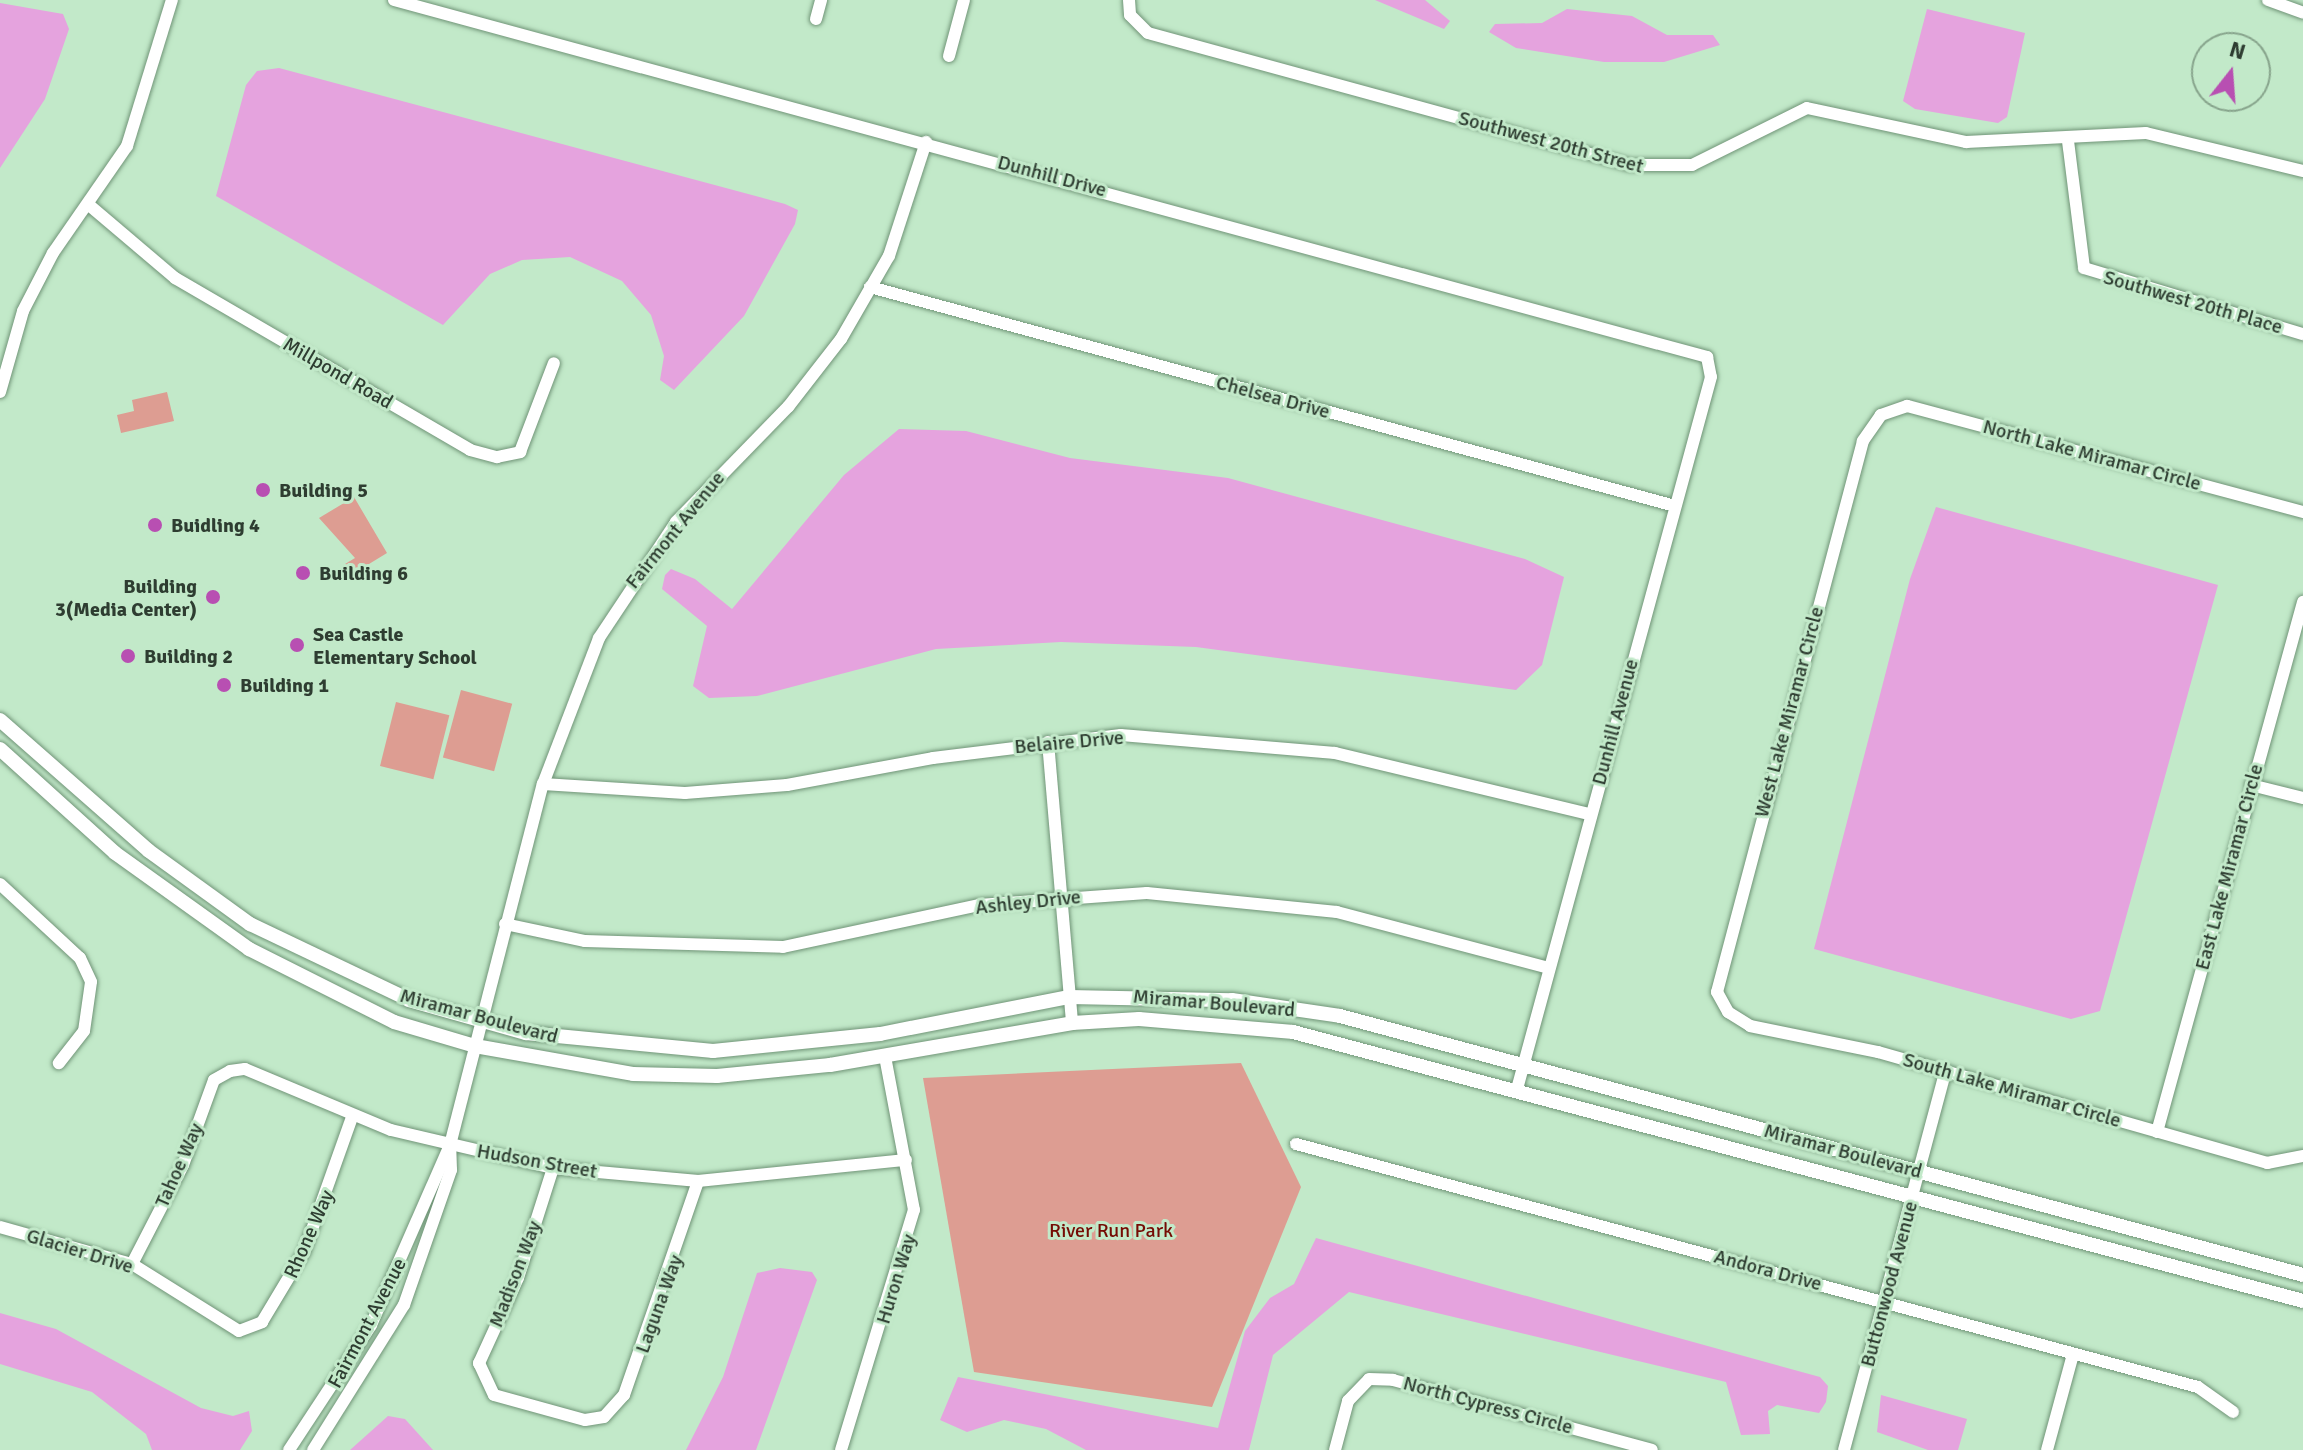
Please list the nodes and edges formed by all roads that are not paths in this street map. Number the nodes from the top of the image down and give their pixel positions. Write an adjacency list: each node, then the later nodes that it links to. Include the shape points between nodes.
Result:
1 (172, 0): 13 (street, via 127,146)
2 (394, 0): 11 (street, Dunhill Drive)
3 (821, 0): 8 (street)
4 (964, 0): 9 (street)
5 (1129, 0): 10 (street, Southwest 20th Street, via 1130,15 1148,33 1663,170 1692,165 1807,108 1966,142)
6 (2268, 0): 7 (street)
7 (2299, 7)
8 (816, 19)
9 (949, 56)
10 (2068, 141): 12 (street, Southwest 20th Street, via 2146,133); 15 (street, Southwest 20th Place, via 2084,268)
11 (926, 142): 14 (street, Fairmont Avenue, via 889,256); 16 (street, Dunhill Drive)
12 (2303, 171)
13 (89, 205): 17 (street, Millpond Road, via 175,278 470,450 497,457 520,452); 18 (street, via 23,311)
14 (870, 287): 20 (street, Chelsea Drive); 26 (street, Fairmont Avenue, via 815,375 633,578 572,696)
15 (2303, 334)
16 (1707, 357): 20 (street, Dunhill Avenue, via 1711,377)
17 (554, 363)
18 (0, 392)
19 (1881, 415): 21 (street, North Lake Miramar Circle, via 1907,406); 35 (street, West Lake Miramar Circle, via 1863,441 1718,971 1717,992)
20 (1675, 506): 29 (street, Dunhill Avenue)
21 (2303, 512)
22 (2303, 602): 27 (street, East Lake Miramar Circle)
23 (0, 720): 36 (street, Miramar Boulevard, via 149,851 250,924 357,979)
24 (1048, 742): 26 (street, Belaire Drive, via 787,785 685,793); 29 (street, Belaire Drive, via 1121,735 1335,753); 31 (street)
25 (0, 749): 38 (street, Miramar Boulevard, via 115,853 249,949 394,1022)
26 (543, 784): 32 (street, Fairmont Avenue)
27 (2251, 785): 28 (street); 46 (street, East Lake Miramar Circle)
28 (2303, 798)
29 (1590, 814): 33 (street, Dunhill Avenue)
30 (0, 884): 40 (street, via 80,958 91,982 84,1031)
31 (1056, 896): 32 (street, Ashley Drive, via 783,947 585,941); 33 (street, Ashley Drive, via 1249,899 1337,912); 34 (street)
32 (505, 924): 36 (street, Fairmont Avenue)
33 (1549, 968): 41 (street, Dunhill Avenue)
34 (1069, 997): 36 (street, Miramar Boulevard, via 880,1034 713,1051 577,1042); 37 (street); 41 (street, Miramar Boulevard, via 1189,996 1292,1008)
35 (1728, 1012): 42 (street, South Lake Miramar Circle, via 1810,1042)
36 (481, 1021): 38 (street, Fairmont Avenue)
37 (1072, 1023): 39 (street, Miramar Boulevard); 44 (street, Miramar Boulevard, via 1166,1020 1293,1032)
38 (475, 1046): 39 (street, Miramar Boulevard, via 633,1074 717,1076); 48 (street, Fairmont Avenue)
39 (885, 1056): 50 (street, Huron Way)
40 (59, 1063)
41 (1524, 1065): 44 (street, Dunhill Avenue); 52 (street, Miramar Boulevard)
42 (1946, 1070): 46 (street, South Lake Miramar Circle); 52 (street, Buttonwood Avenue)
43 (230, 1071): 45 (street, Hudson Street, via 245,1069); 56 (street, Tahoe Way, via 214,1080 183,1165)
44 (1517, 1089): 54 (street, Miramar Boulevard)
45 (352, 1117): 48 (street, Hudson Street); 60 (street, Rhone Way, via 304,1252 262,1322)
46 (2157, 1132): 49 (street, South Lake Miramar Circle, via 2267,1163)
47 (1296, 1144): 58 (street, Andora Drive)
48 (450, 1145): 51 (street, Hudson Street); 64 (street, Fairmont Avenue, via 371,1325); 65 (street, Fairmont Avenue, via 451,1170 404,1305)
49 (2300, 1159)
50 (906, 1160): 53 (street, Hudson Street); 66 (street, Huron Way, via 914,1210 910,1244)
51 (553, 1168): 53 (street, Hudson Street); 63 (street, Madison Way, via 518,1278 479,1363 494,1395 585,1420)
52 (1919, 1172): 54 (street, Buttonwood Avenue); 57 (street, Miramar Boulevard)
53 (698, 1181): 63 (street, Laguna Way, via 647,1341 624,1395)
54 (1913, 1196): 58 (street, Buttonwood Avenue); 59 (street, Miramar Boulevard)
55 (0, 1227): 56 (street, Glacier Drive)
56 (132, 1264): 60 (street, Glacier Drive)
57 (2303, 1275)
58 (1883, 1301): 61 (street, Andora Drive); 69 (street, Buttonwood Avenue)
59 (2303, 1301)
60 (239, 1331)
61 (2073, 1354): 62 (street, Andora Drive, via 2198,1387); 70 (street)
62 (2233, 1412)
63 (604, 1417)
64 (289, 1450)
65 (313, 1450)
66 (841, 1450)
67 (1335, 1450): 68 (street, North Cypress Circle, via 1348,1401 1369,1379 1393,1380)
68 (1652, 1450)
69 (1844, 1450)
70 (2047, 1450)

